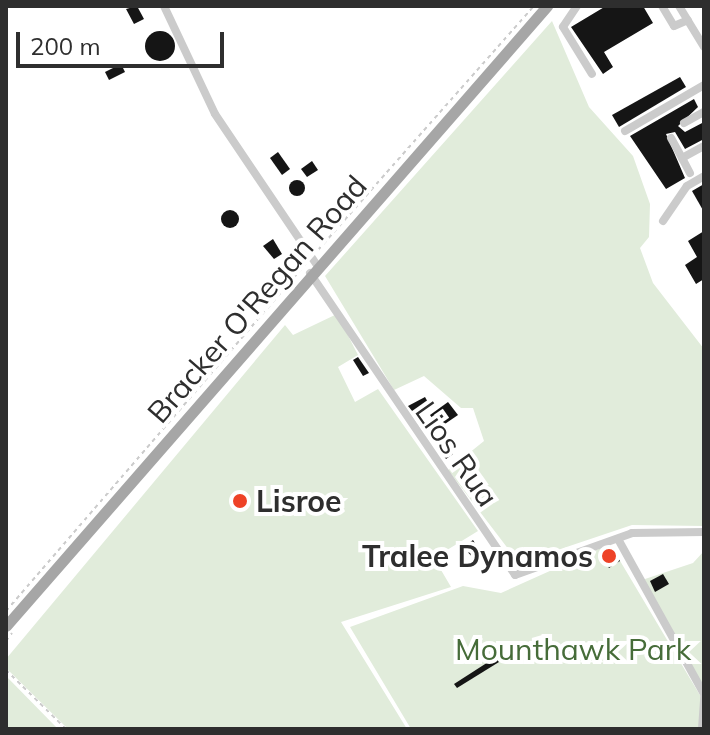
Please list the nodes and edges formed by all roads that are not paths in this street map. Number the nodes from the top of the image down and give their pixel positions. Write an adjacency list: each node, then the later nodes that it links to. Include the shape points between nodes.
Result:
1 (164, 6): 19 (street, via 215,114)
2 (547, 6): 19 (main road, Bracker O'Regan Road)
3 (577, 6): 8 (street, via 563,27)
4 (662, 6): 6 (street, via 674,26)
5 (679, 6): 6 (street)
6 (688, 20): 7 (street)
7 (704, 47)
8 (592, 74)
9 (704, 85): 12 (street)
10 (704, 112): 11 (street)
11 (684, 123)
12 (625, 131)
13 (671, 138): 15 (street)
14 (704, 146): 15 (street)
15 (682, 158): 16 (street)
16 (690, 173)
17 (704, 176): 18 (street, via 687,186)
18 (663, 221)
19 (313, 265): 21 (street, Lios Rua, via 515,575); 22 (main road, Bracker O'Regan Road)
20 (704, 532): 21 (street, Lios Rua, via 651,529)
21 (618, 539): 23 (street)
22 (6, 626)
23 (704, 696): 24 (street)
24 (701, 727): 25 (street)
25 (690, 729)

